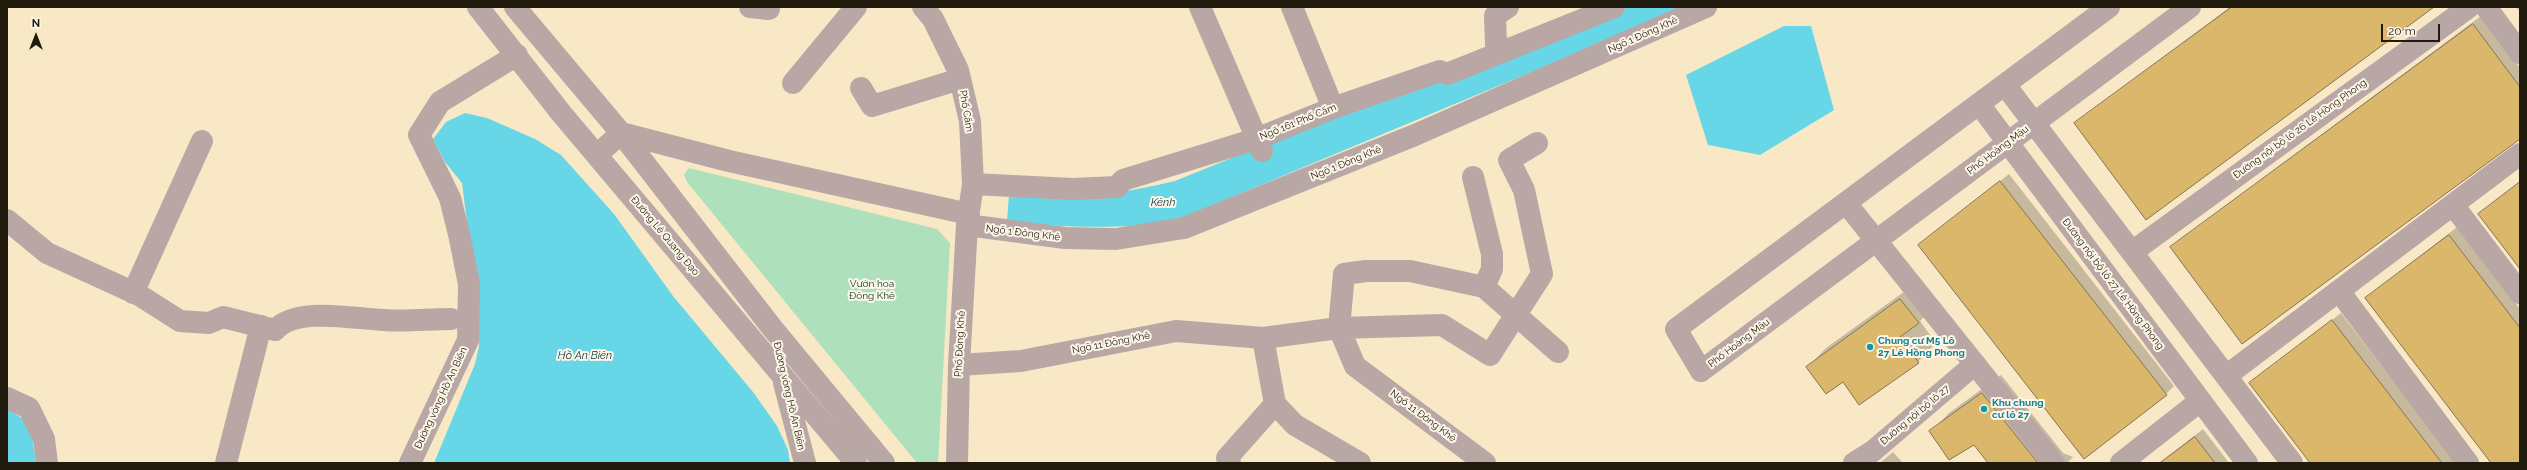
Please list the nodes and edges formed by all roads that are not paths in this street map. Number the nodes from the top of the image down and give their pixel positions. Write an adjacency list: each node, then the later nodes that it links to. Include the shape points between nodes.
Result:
1 (478, 7): 16 (street, Đường Lê Quang Đạo)
2 (515, 7): 25 (street)
3 (856, 7): 18 (street)
4 (923, 7): 17 (street, Phố Cấm, via 933,19)
5 (1200, 7): 29 (street)
6 (1292, 7): 23 (street)
7 (1614, 7): 14 (street)
8 (1706, 7): 36 (street, Ngõ 1 Đông Khê, via 1415,135 1184,228 1116,239 1065,238)
9 (2109, 7): 19 (street, Phố Hoàng Mậu)
10 (2190, 7): 24 (street, Phố Hoàng Mậu)
11 (2469, 7): 39 (street, Đường nội bộ lô 26 Lê Hồng Phong)
12 (2486, 7): 15 (street)
13 (1498, 10): 14 (street, via 1496,44)
14 (1506, 49): 21 (street, via 1447,74 1444,80)
15 (2520, 53)
16 (517, 55): 31 (street, Đường Lê Quang Đạo); 61 (street, Đường vòng Hồ An Biên, via 440,102 419,135 450,198 459,234 469,284 468,340)
17 (960, 79): 20 (street, via 872,106); 33 (street, Phố Cấm, via 970,121)
18 (793, 83)
19 (2005, 85): 22 (street, Phố Hoàng Mậu); 24 (street)
20 (861, 88)
21 (1373, 100): 23 (street, Ngõ 161 Phố Cấm); 29 (street)
22 (1979, 104): 27 (street, Đường nội bộ lô 27 Lê Hồng Phong); 34 (street, Phố Hoàng Mậu)
23 (1333, 108): 29 (street, Ngõ 161 Phố Cấm)
24 (2034, 123): 27 (street, Phố Hoàng Mậu); 39 (street)
25 (621, 133): 31 (street); 36 (street, Ngõ 1 Đông Khê); 48 (street)
26 (202, 142): 42 (street)
27 (2008, 142): 38 (street, Phố Hoàng Mậu); 56 (street, Đường nội bộ lô 27 Lê Hồng Phong)
28 (1537, 143): 44 (street, via 1508,160 1524,190 1542,274)
29 (1259, 145): 33 (street, via 1134,191 1117,187 1073,189)
30 (2520, 154): 35 (street)
31 (597, 155): 54 (street, Đường Lê Quang Đạo)
32 (1473, 176): 40 (street, via 1492,254 1492,269)
33 (973, 184): 36 (street, Phố Cấm)
34 (1846, 203): 38 (street); 38 (street, Phố Hoàng Mậu, via 1676,329 1701,371)
35 (2453, 205): 41 (street); 43 (street)
36 (968, 219): 52 (street, Phố Đông Khê)
37 (7, 220): 42 (street, via 47,253)
38 (1877, 240): 51 (street)
39 (2132, 252): 53 (street)
40 (1484, 287): 44 (street); 47 (street, via 1410,271 1344,274)
41 (2339, 291): 53 (street); 74 (street)
42 (133, 293): 46 (street, via 180,321 209,323 223,317)
43 (2520, 293)
44 (1516, 316): 47 (street, Ngõ 11 Đông Khê, via 1490,355 1442,325); 50 (street)
45 (451, 319): 46 (street, via 384,320 329,314 282,322 275,330)
46 (261, 326): 60 (street)
47 (1339, 328): 49 (street, Ngõ 11 Đông Khê); 68 (street, Ngõ 11 Đông Khê, via 1356,366)
48 (773, 329): 54 (street, Đường vòng Hồ An Biên); 64 (street)
49 (1263, 338): 52 (street, Ngõ 11 Đông Khê, via 1176,331 1021,361); 57 (street)
50 (1558, 352)
51 (1975, 364): 58 (street, Đường nội bộ lô 27); 70 (street)
52 (958, 365): 65 (street, Phố Đông Khê)
53 (2226, 376): 73 (street)
54 (783, 378): 62 (street, Đường vòng Hồ An Biên); 63 (street, Đường Lê Quang Đạo)
55 (7, 398): 59 (street, via 29,408 44,439)
56 (2200, 401): 71 (street); 72 (street, Đường nội bộ lô 27 Lê Hồng Phong)
57 (1275, 404): 66 (street, via 1227,458); 67 (street, via 1295,424)
58 (1878, 457): 69 (street, Đường nội bộ lô 27)
59 (46, 463)
60 (226, 463)
61 (410, 463)
62 (805, 463)
63 (856, 463)
64 (884, 463)
65 (957, 463)
66 (1230, 463)
67 (1360, 463)
68 (1485, 463)
69 (1854, 463)
70 (2054, 463)
71 (2121, 463)
72 (2247, 463)
73 (2292, 463)
74 (2468, 463)

